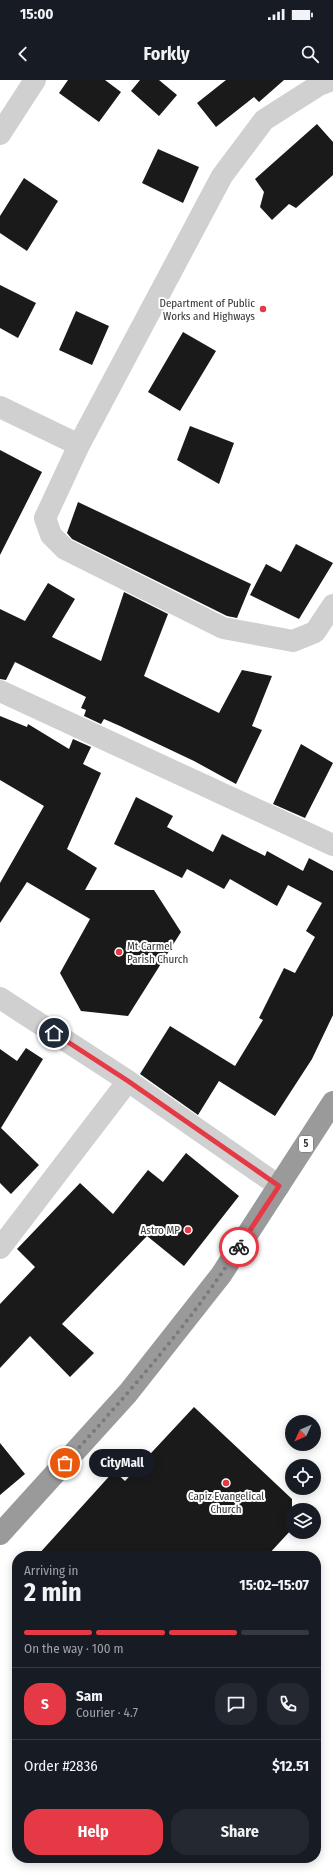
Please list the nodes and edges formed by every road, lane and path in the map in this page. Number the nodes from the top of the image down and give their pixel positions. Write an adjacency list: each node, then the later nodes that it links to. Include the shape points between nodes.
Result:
1 (35, 80): 3 (street)
2 (332, 80): 5 (street, via 319,85 264,120 222,176)
3 (0, 134)
4 (0, 407): 5 (street)
5 (79, 445): 6 (street, via 46,518 51,535 65,549 223,628 293,641 315,632)
6 (333, 605)
7 (0, 691): 8 (street)
8 (333, 845)
9 (0, 998): 10 (street)
10 (128, 1081): 12 (street); 13 (street)
11 (333, 1102): 12 (highway, 5)
12 (279, 1186): 14 (highway, 5, via 221,1275 128,1394)
13 (0, 1248)
14 (0, 1534)

